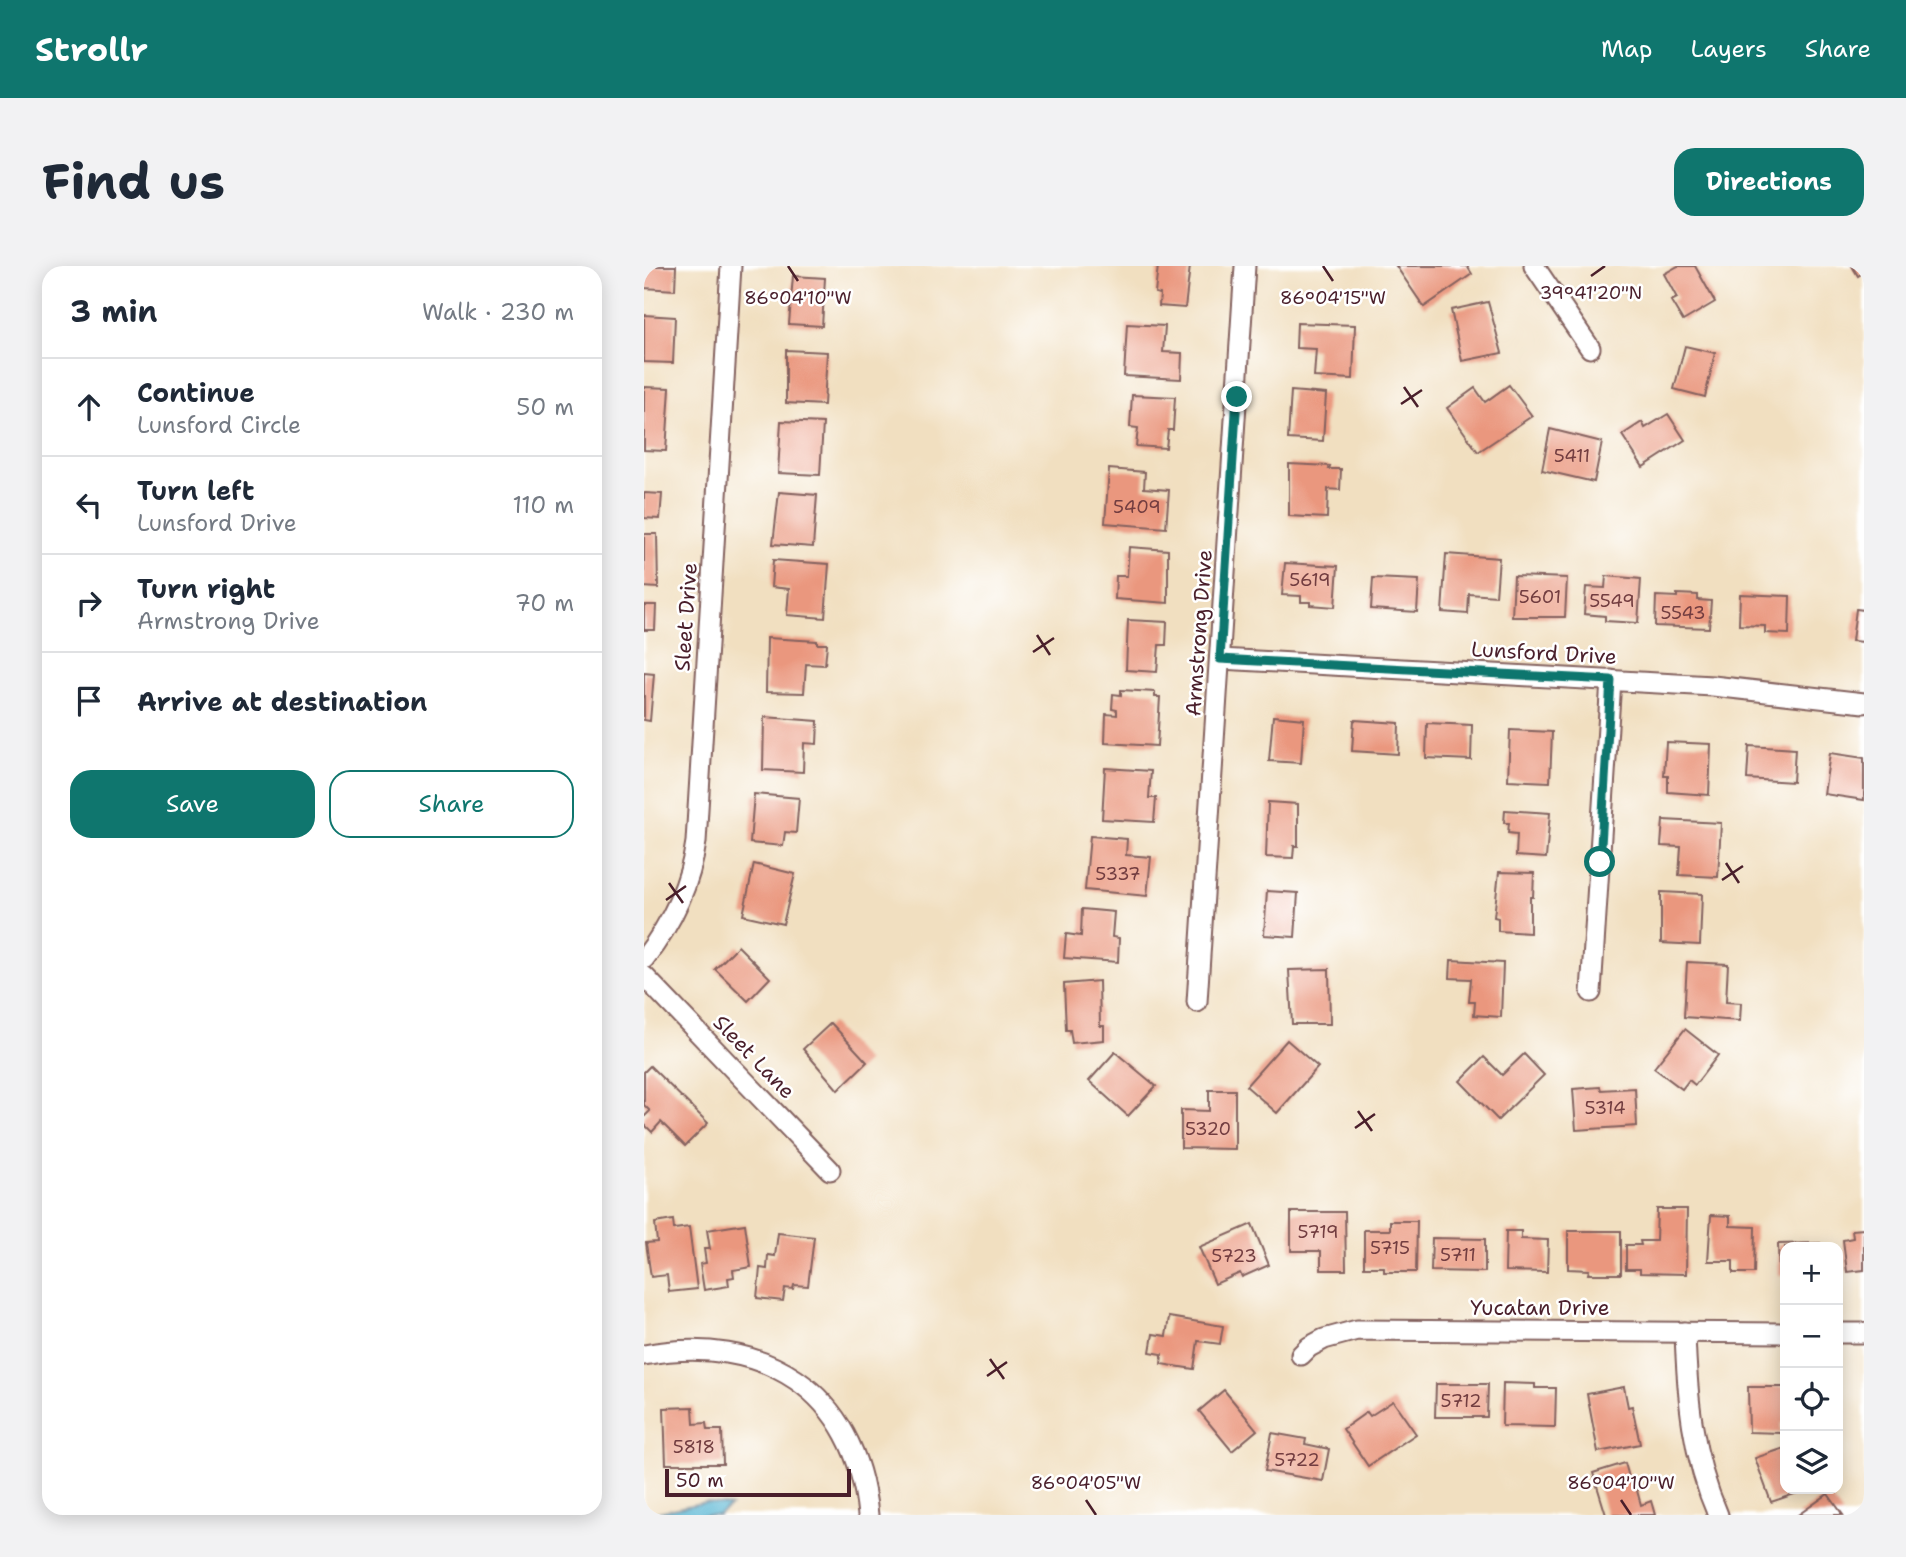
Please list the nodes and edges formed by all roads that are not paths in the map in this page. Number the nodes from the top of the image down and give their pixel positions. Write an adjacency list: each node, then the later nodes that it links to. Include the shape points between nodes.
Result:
1 (731, 266): 8 (street, Sleet Drive, via 696,842 677,910)
2 (1245, 266): 5 (street, Armstrong Drive)
3 (1534, 266): 4 (street)
4 (1590, 348)
5 (1220, 659): 6 (street, Lunsford Drive); 11 (street, Armstrong Drive)
6 (1611, 680): 7 (street, Lunsford Drive); 10 (street)
7 (1864, 703)
8 (644, 959)
9 (644, 976): 12 (street, Sleet Lane)
10 (1591, 992)
11 (1197, 1002)
12 (830, 1170)
13 (1685, 1332): 14 (street, Yucatan Drive); 18 (street, Yucatan Drive, via 1357,1330 1324,1339); 20 (street, via 1693,1434)
14 (1780, 1333)
15 (1843, 1333): 16 (street)
16 (1864, 1333)
17 (644, 1355): 19 (street, via 702,1349 736,1353 788,1374 816,1396 838,1422 864,1485)
18 (1301, 1355)
19 (868, 1515)
20 (1718, 1515)

